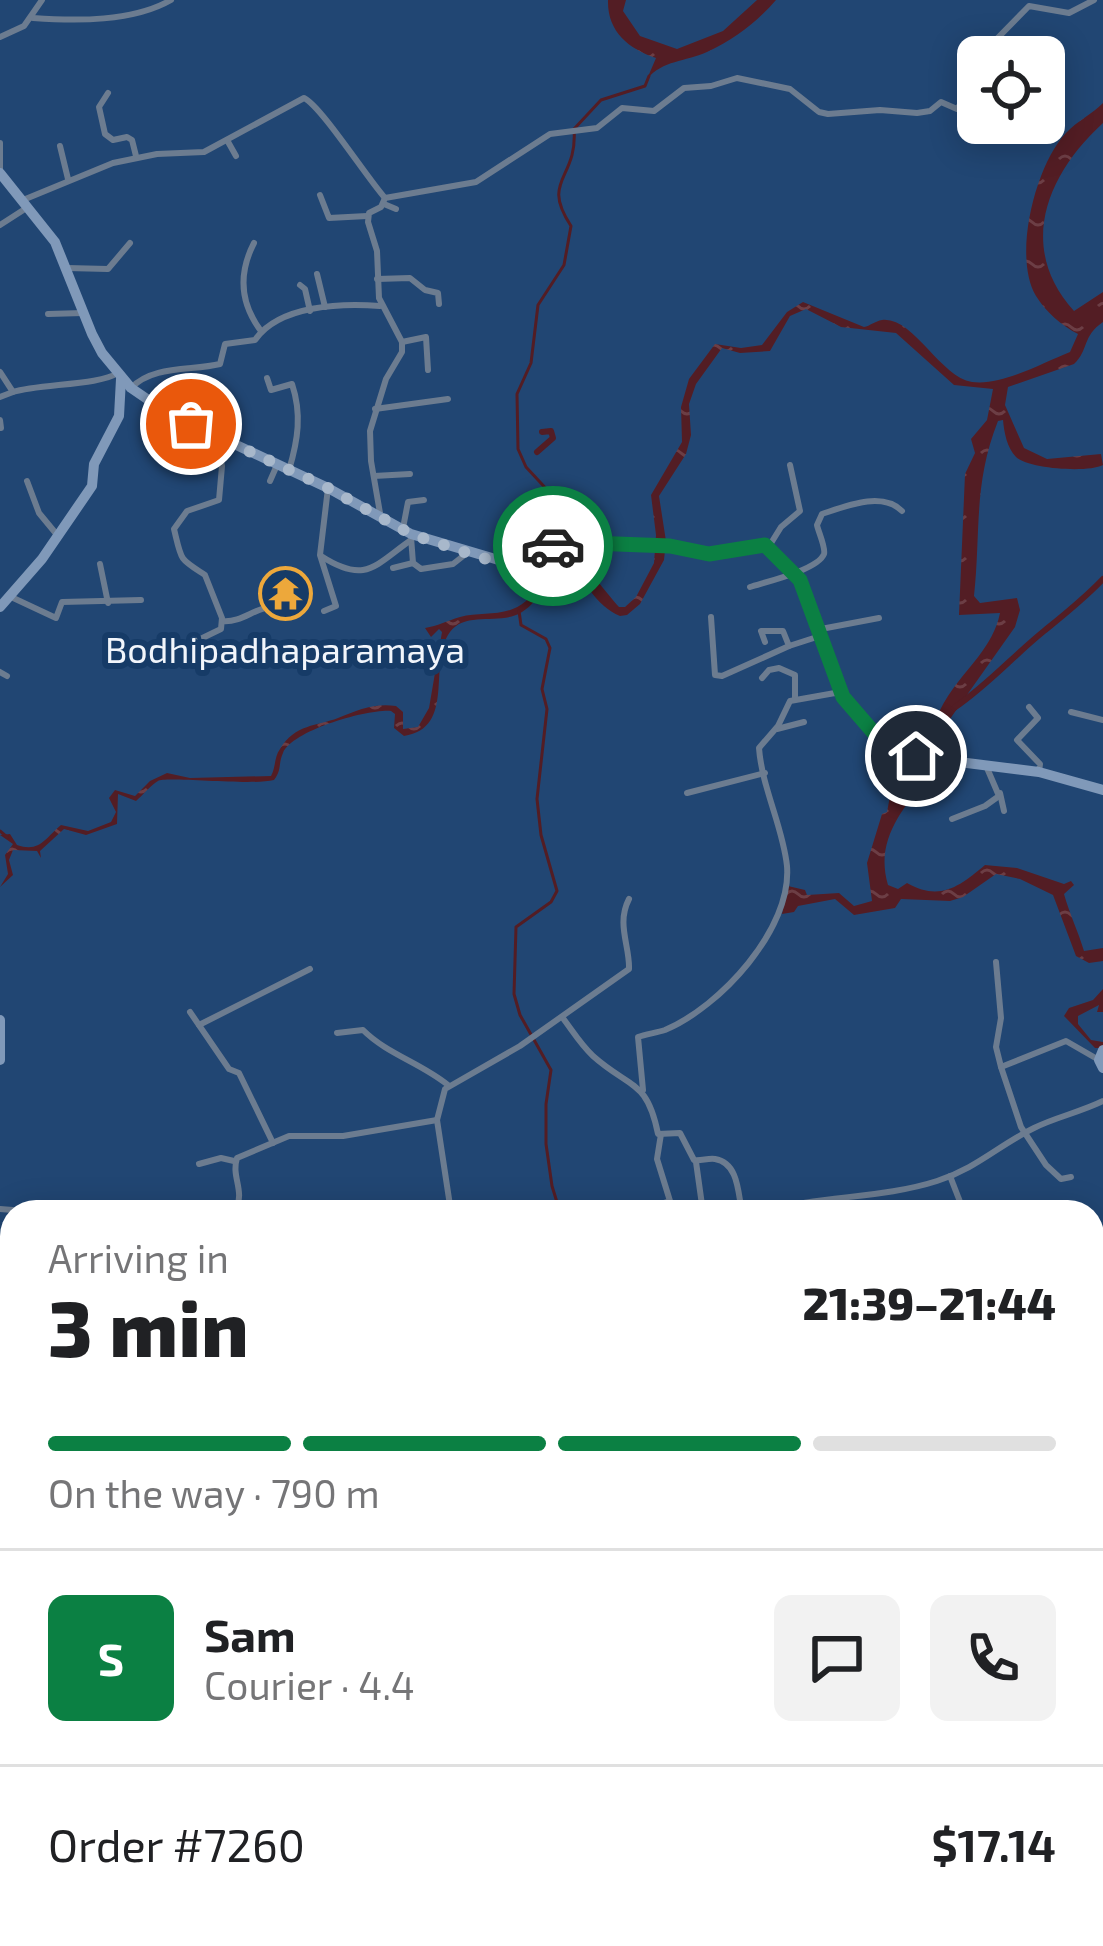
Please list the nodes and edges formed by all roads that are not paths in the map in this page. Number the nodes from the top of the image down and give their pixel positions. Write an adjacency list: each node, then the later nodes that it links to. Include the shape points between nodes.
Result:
1 (41, 0): 4 (street)
2 (171, 0): 4 (street, via 116,15)
3 (1094, 0): 5 (street, via 1073,12 1030,6)
4 (33, 18): 6 (street)
5 (1000, 36)
6 (0, 37)
7 (108, 93): 13 (street, via 99,107 106,138 132,140)
8 (957, 109): 17 (street, via 941,102 917,113 828,114 790,89 737,78 684,88 654,111 622,108 597,128 550,134 476,182)
9 (227, 140): 12 (street); 13 (street, via 205,152); 17 (street, via 304,98)
10 (0, 142): 14 (street)
11 (59, 146): 15 (street)
12 (236, 156)
13 (138, 157): 15 (street)
14 (0, 173): 18 (main road)
15 (68, 179): 18 (street)
16 (320, 195): 20 (street, via 329,218)
17 (384, 201): 19 (street); 20 (street)
18 (25, 204): 21 (street); 24 (main road)
19 (397, 209)
20 (368, 216): 26 (street)
21 (0, 225)
22 (130, 243): 24 (street, via 108,269)
23 (254, 243): 34 (street, via 242,289)
24 (67, 268): 32 (main road)
25 (317, 274): 30 (street)
26 (377, 280): 28 (street, via 410,278 438,293); 29 (street)
27 (300, 285): 31 (street)
28 (439, 304)
29 (381, 306): 30 (street); 35 (street)
30 (325, 307): 31 (street)
31 (310, 311): 34 (street)
32 (83, 313): 33 (street); 38 (main road)
33 (48, 314)
34 (261, 332): 40 (street, via 225,344 220,364 159,372)
35 (402, 342): 36 (street, via 426,338); 44 (street)
36 (428, 370)
37 (0, 372): 41 (street)
38 (119, 375): 40 (main road); 41 (street); 57 (main road, via 119,416 94,464 92,486)
39 (267, 378): 47 (street, via 271,390 292,384 295,393 299,429)
40 (131, 388): 45 (main road)
41 (14, 392): 42 (street)
42 (0, 397)
43 (448, 399): 44 (street)
44 (375, 409): 49 (street)
45 (217, 436): 47 (main road); 74 (street, via 219,500 187,511 174,529 186,566 206,575)
46 (790, 465): 58 (street, via 800,511)
47 (283, 467): 51 (street); 52 (main road)
48 (410, 474): 49 (street)
49 (374, 476): 55 (street)
50 (27, 481): 57 (street)
51 (270, 481)
52 (328, 488): 55 (main road); 60 (street)
53 (424, 500): 56 (street, via 407,502)
54 (902, 512): 64 (street, via 875,501 822,514 824,555)
55 (380, 514): 56 (main road)
56 (408, 534): 59 (main road); 60 (street, via 384,564 367,571); 61 (street)
57 (58, 536): 66 (main road)
58 (768, 548): 59 (main road, via 709,554 564,542 502,561); 64 (main road)
59 (467, 553): 61 (street, via 453,564)
60 (320, 555): 71 (street, via 336,606)
61 (413, 563): 63 (street)
62 (100, 564): 68 (street)
63 (393, 568)
64 (795, 574): 65 (street); 75 (main road)
65 (750, 586)
66 (9, 596): 68 (street, via 56,618 62,602); 70 (main road)
67 (141, 600): 68 (street)
68 (108, 603)
69 (276, 606): 74 (street)
70 (0, 607)
71 (324, 610)
72 (711, 617): 77 (street, via 715,675)
73 (879, 619): 75 (street)
74 (222, 621): 78 (street, via 190,644)
75 (819, 633): 77 (street); 80 (main road)
76 (765, 642): 77 (street, via 761,631 783,631)
77 (790, 646)
78 (191, 655)
79 (762, 678): 81 (street, via 779,668 795,675)
80 (843, 697): 81 (street); 87 (main road, via 887,748)
81 (795, 698): 86 (street)
82 (1029, 707): 88 (street, via 1038,718 1017,740)
83 (1071, 712): 84 (street)
84 (1103, 721)
85 (804, 722): 86 (street)
86 (773, 730): 89 (street, via 759,748)
87 (986, 764): 88 (main road); 92 (street)
88 (1039, 772): 90 (main road)
89 (765, 773): 91 (street); 107 (street, via 787,868 778,916 737,977 699,1010 638,1037)
90 (1103, 790)
91 (687, 793)
92 (1000, 793): 93 (street); 94 (street)
93 (1004, 811)
94 (952, 819)
95 (629, 899): 99 (street, via 622,935 629,969)
96 (996, 962): 105 (street)
97 (310, 969): 101 (street)
98 (190, 1012): 101 (street)
99 (562, 1017): 106 (street); 107 (street, via 586,1050)
100 (0, 1020): 104 (main road)
101 (199, 1025): 112 (street, via 239,1073)
102 (337, 1033): 106 (street, via 364,1030)
103 (1102, 1057): 105 (street, via 1066,1041)
104 (0, 1060)
105 (1000, 1067): 110 (street)
106 (448, 1085): 109 (street)
107 (643, 1090): 111 (street)
108 (1103, 1100): 110 (street)
109 (437, 1120): 112 (street); 121 (street)
110 (1027, 1132): 116 (street); 117 (street, via 1046,1165 1061,1179)
111 (661, 1134): 114 (street, via 685,1136); 122 (street, via 657,1160)
112 (273, 1143): 113 (street)
113 (234, 1161): 115 (street); 118 (street)
114 (696, 1162): 123 (street); 124 (street, via 715,1159 731,1170)
115 (199, 1164)
116 (950, 1176): 125 (street); 126 (street)
117 (1071, 1177)
118 (242, 1196): 119 (street); 120 (street)
119 (240, 1200)
120 (244, 1200)
121 (449, 1200)
122 (670, 1200)
123 (701, 1200)
124 (740, 1200)
125 (811, 1200)
126 (959, 1200)

